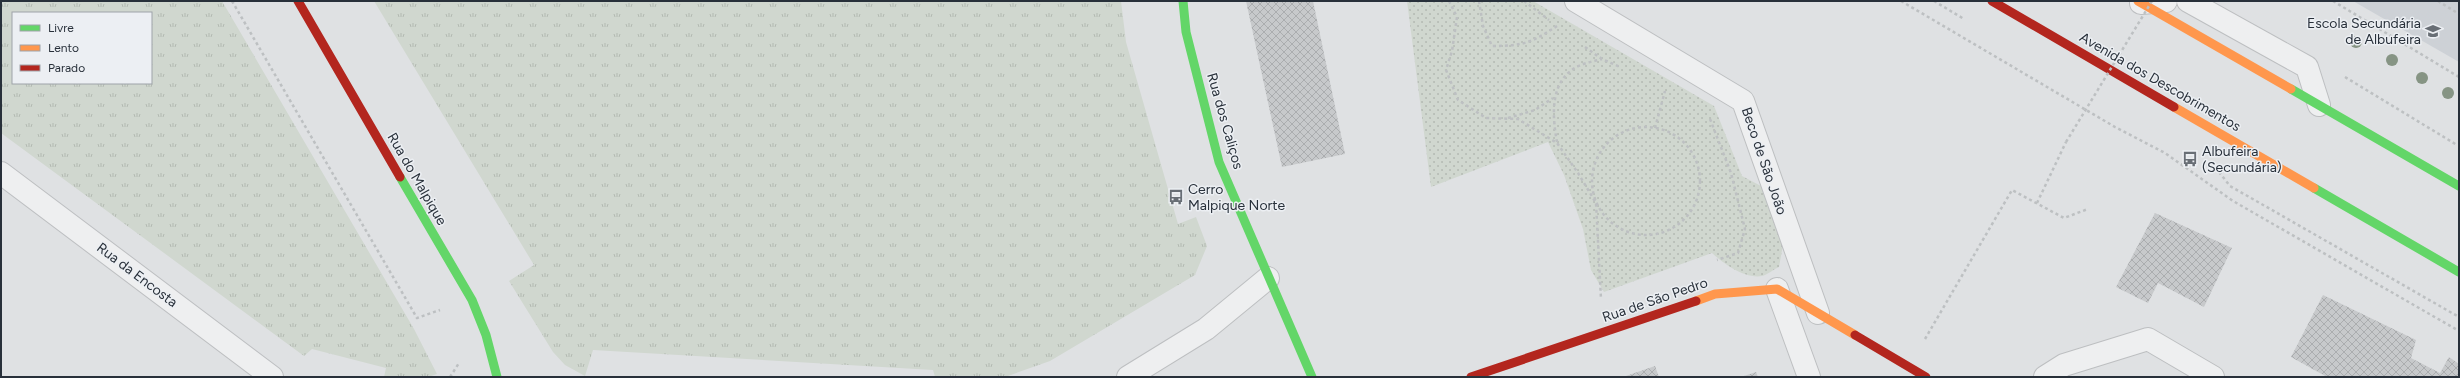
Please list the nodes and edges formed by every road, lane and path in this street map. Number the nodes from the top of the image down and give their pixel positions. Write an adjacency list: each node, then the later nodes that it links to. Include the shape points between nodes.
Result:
1 (232, 1): 43 (path, via 417,318)
2 (298, 1): 51 (street, Rua do Malpique, via 472,300 486,335)
3 (1182, 1): 39 (street, Rua dos Caliços, via 1186,32 1219,162)
4 (1449, 1): 29 (path, via 1457,17 1452,51 1446,70 1458,100 1486,118)
5 (1479, 1): 16 (path, via 1483,26 1492,46 1518,46 1540,38)
6 (1524, 1): 16 (path)
7 (1576, 1): 17 (street, Beco de São João)
8 (1901, 1): 45 (path, via 2115,127 2165,153 2233,201)
9 (1992, 1): 38 (street, Avenida dos Descobrimentos)
10 (2166, 1): 14 (street)
11 (2188, 1): 27 (street, via 2307,67)
12 (2333, 1): 23 (path)
13 (2438, 1): 15 (path)
14 (2143, 2): 27 (street); 35 (path, bridge, via 2066,142)
15 (2459, 14)
16 (1557, 26): 18 (path)
17 (1619, 26): 20 (path); 44 (street, Beco de São João, via 1743,101)
18 (1564, 31)
19 (1583, 45): 20 (path)
20 (1602, 59): 21 (path); 26 (path, via 1579,65 1564,78)
21 (1623, 69)
22 (2344, 77): 31 (path)
23 (2459, 77)
24 (1659, 86): 25 (path)
25 (1673, 93)
26 (1554, 98): 29 (path, via 1535,110); 30 (path, via 1553,119)
27 (2319, 105): 33 (street)
28 (1707, 113): 37 (path, via 1731,173 1745,228 1738,253)
29 (1506, 119): 30 (path, via 1518,119)
30 (1557, 143): 34 (path)
31 (2459, 146)
32 (1, 173): 49 (street, Rua da Encosta)
33 (2459, 186)
34 (1596, 203): 34 (path, via 1607,219 1622,230 1640,235 1658,234 1676,227 1689,215 1698,198 1701,180 1697,162 1687,146 1672,134 1655,128 1638,128 1622,133 1609,143 1599,156 1593,171 1592,187); 42 (path)
35 (2038, 203): 36 (path, via 2064,218); 48 (path, via 2012,190)
36 (2088, 209)
37 (1715, 260)
38 (2459, 272)
39 (1268, 278): 52 (street, via 1206,329); 53 (street, Rua dos Caliços)
40 (1777, 289): 44 (street); 46 (street, Rua de São Pedro, via 1715,294); 55 (street)
41 (1609, 294): 42 (path)
42 (1601, 296): 46 (path)
43 (443, 308)
44 (1818, 313): 48 (street)
45 (2459, 330)
46 (1602, 333): 54 (street, Rua de São Pedro)
47 (460, 360): 50 (path)
48 (1909, 367): 56 (street)
49 (272, 377)
50 (450, 377)
51 (497, 377)
52 (1128, 377)
53 (1312, 377)
54 (1471, 377)
55 (1809, 377)
56 (1926, 377)
57 (2045, 377): 58 (street, via 2064,365 2148,339)
58 (2213, 377)

